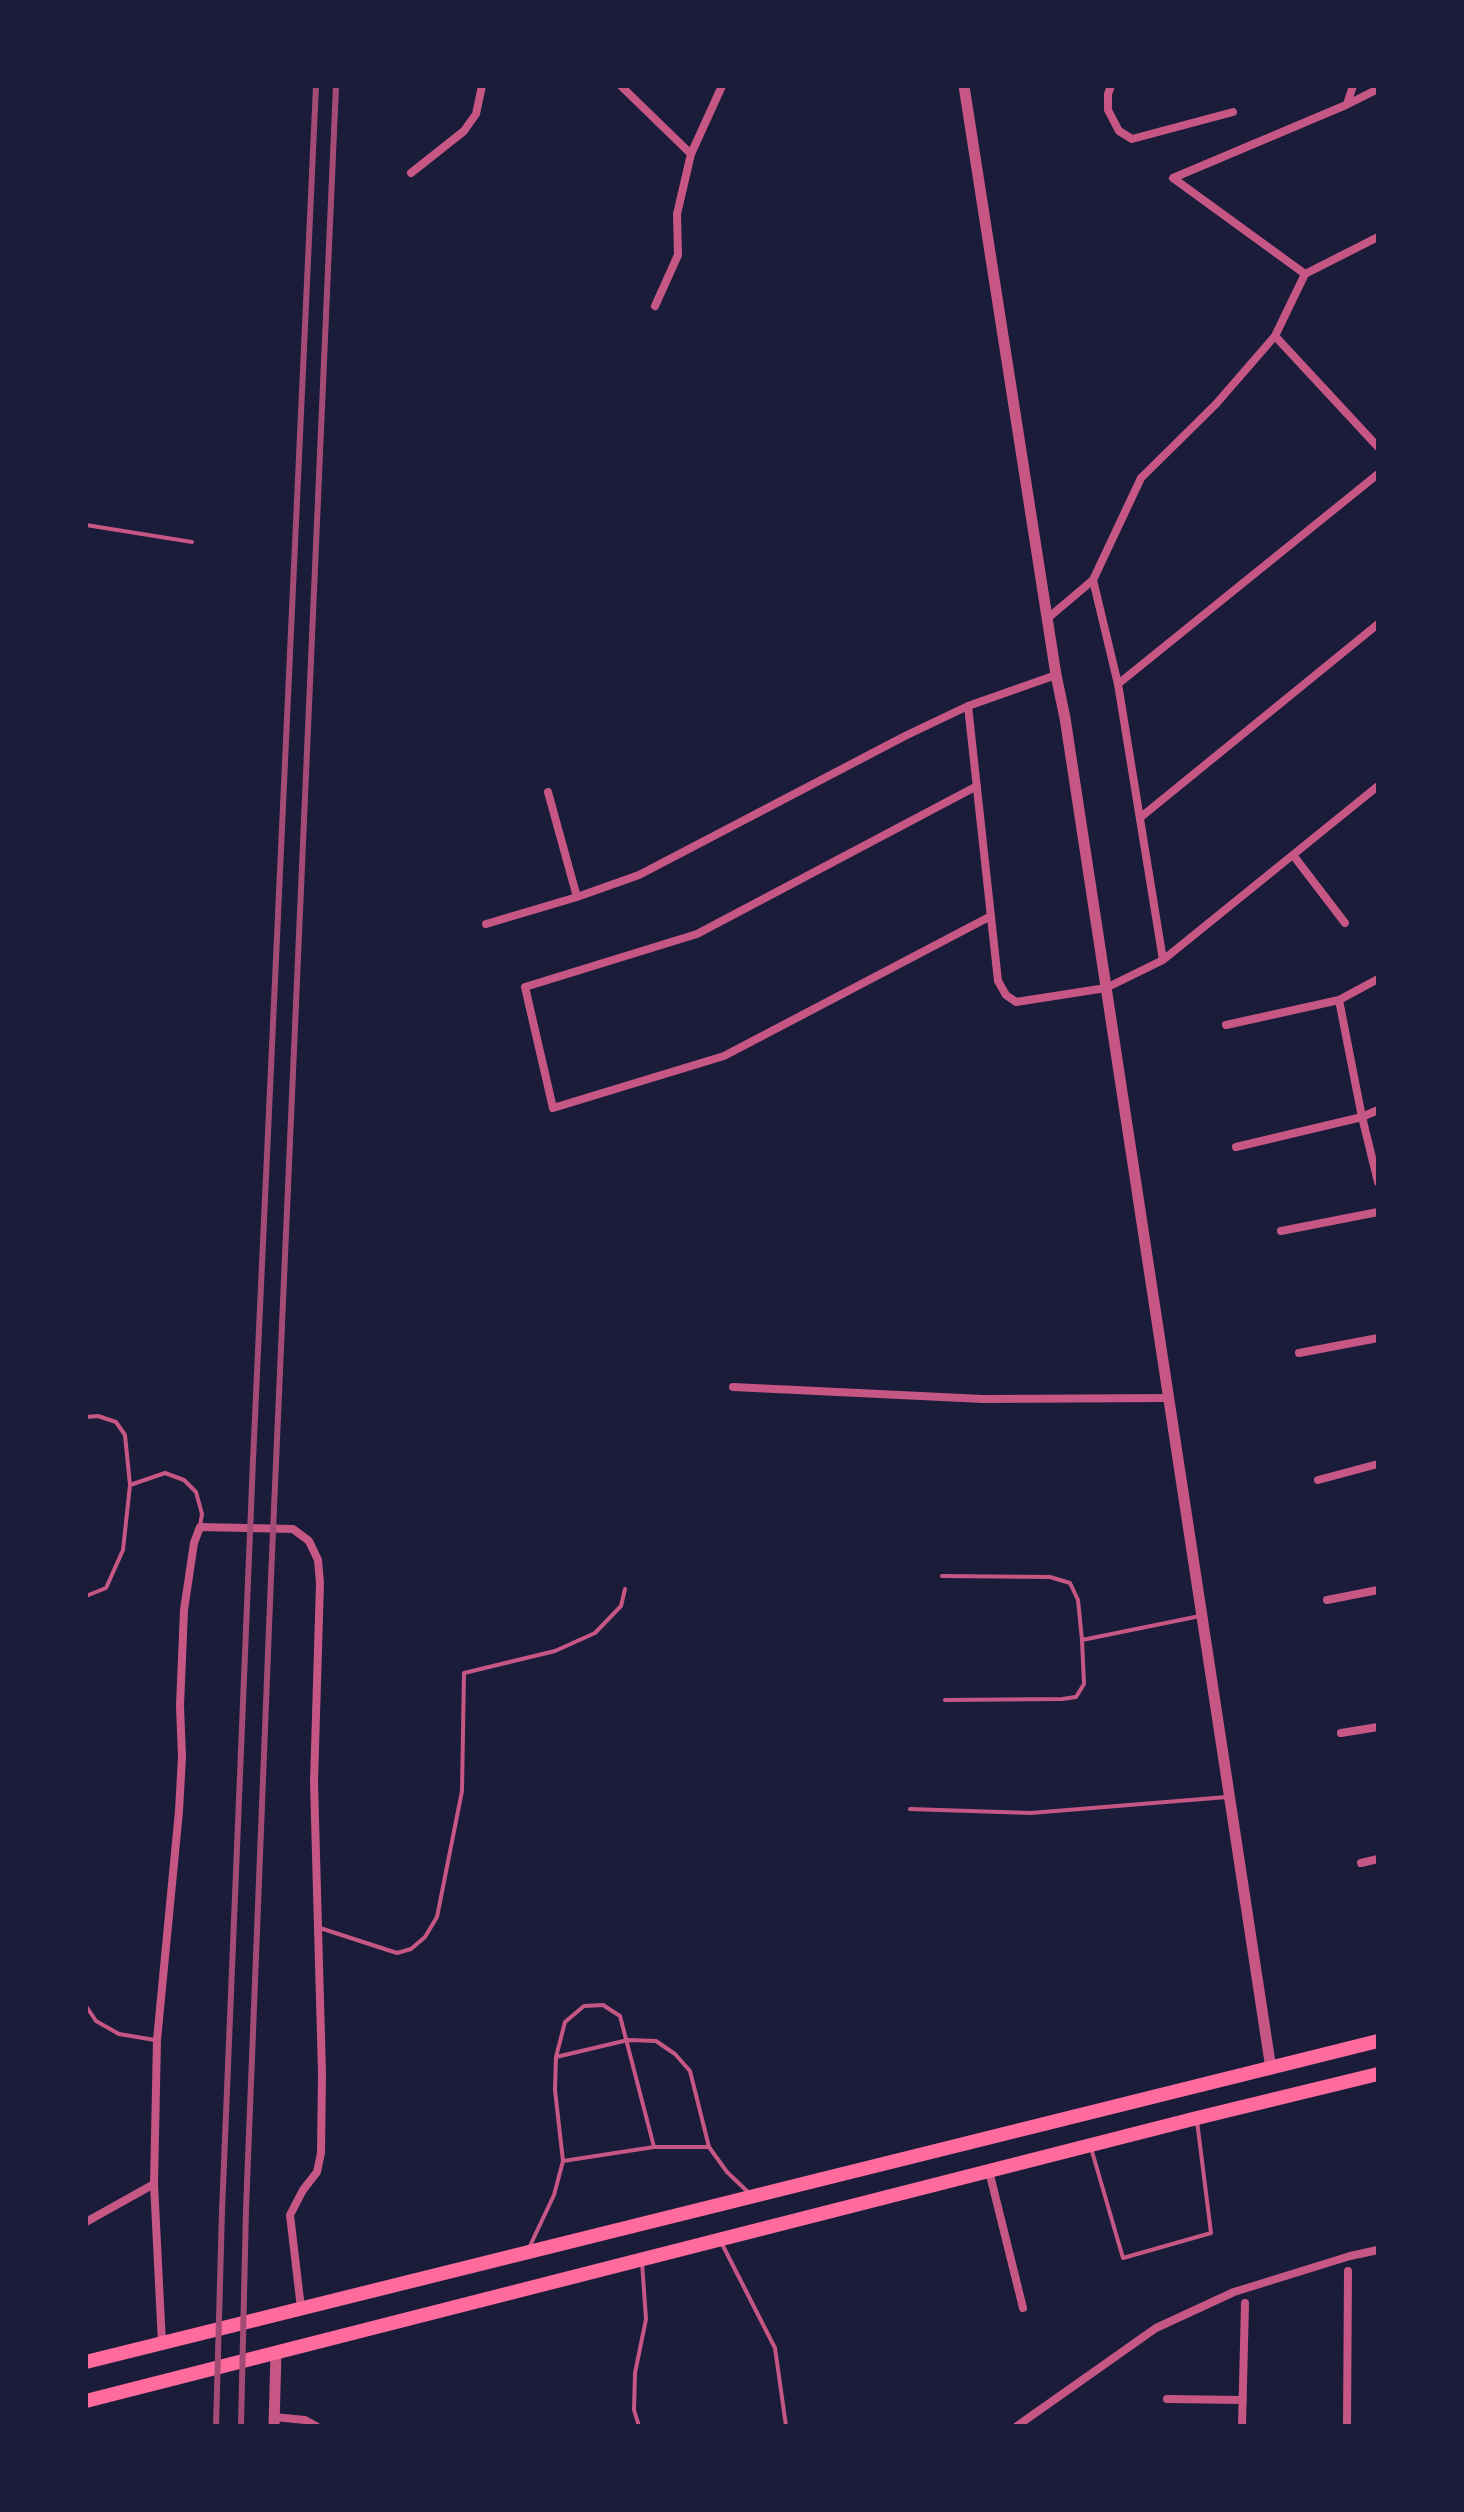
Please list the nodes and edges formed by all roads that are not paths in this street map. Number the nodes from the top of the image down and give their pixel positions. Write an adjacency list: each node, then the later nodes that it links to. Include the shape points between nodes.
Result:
1 (482, 86): 11 (street, via 476,114 464,131)
2 (621, 86): 10 (street)
3 (722, 86): 10 (street)
4 (964, 86): 21 (street)
5 (1111, 86): 9 (street, via 1108,110 1119,131 1132,139)
6 (1353, 86): 8 (street)
7 (1378, 89): 8 (street)
8 (1346, 105): 13 (street, via 1173,178)
9 (1233, 112)
10 (691, 154): 14 (street, via 677,214 678,255)
11 (411, 173)
12 (1378, 237): 13 (street)
13 (1305, 274): 15 (street)
14 (655, 306)
15 (1275, 336): 16 (street); 20 (street, via 1141,478)
16 (1378, 447)
17 (1378, 474): 24 (street)
18 (86, 525): 19 (lane)
19 (192, 542)
20 (1093, 580): 21 (street); 24 (street)
21 (1048, 618): 23 (street)
22 (1378, 624): 29 (street)
23 (1056, 675): 25 (street); 37 (street)
24 (1118, 684): 29 (street)
25 (968, 706): 26 (street); 31 (street, via 639,875)
26 (977, 786): 32 (street); 32 (street, via 697,934 525,987 553,1108 724,1056)
27 (1378, 786): 30 (street)
28 (548, 792): 31 (street)
29 (1141, 817): 35 (street)
30 (1293, 855): 33 (street); 35 (street)
31 (577, 897): 34 (street)
32 (991, 916): 37 (street, via 998,981 1016,1002)
33 (1345, 923)
34 (486, 924)
35 (1163, 960): 37 (street)
36 (1378, 979): 38 (street)
37 (1106, 988): 49 (street)
38 (1339, 1000): 39 (street); 41 (street)
39 (1226, 1025)
40 (1378, 1110): 41 (street)
41 (1362, 1117): 42 (street); 43 (street)
42 (1236, 1147)
43 (1378, 1182)
44 (1378, 1212): 45 (street)
45 (1281, 1231)
46 (1378, 1338): 47 (street)
47 (1299, 1353)
48 (733, 1387): 49 (street, via 983,1399)
49 (1169, 1398): 60 (street)
50 (86, 1417): 53 (lane, via 116,1422 125,1435)
51 (1378, 1464): 52 (street)
52 (1318, 1480)
53 (130, 1485): 54 (lane, via 165,1473 184,1480 196,1492); 58 (lane, via 123,1550 106,1588)
54 (200, 1527): 69 (street, via 293,1529 309,1541 318,1560); 71 (street, via 184,1610 179,1811)
55 (942, 1576): 61 (lane, via 1050,1577 1070,1583 1078,1600)
56 (625, 1589): 69 (lane, via 621,1606 595,1633 555,1651 464,1673 462,1791 437,1917 425,1937 397,1953)
57 (1378, 1590): 59 (street)
58 (86, 1596)
59 (1327, 1600)
60 (1202, 1615): 61 (lane); 65 (street)
61 (1082, 1640): 62 (lane, via 1084,1684 1076,1697)
62 (945, 1700)
63 (1378, 1727): 64 (street)
64 (1341, 1733)
65 (1230, 1797): 66 (lane, via 1031,1813); 75 (street)
66 (910, 1809)
67 (1378, 1859): 68 (street)
68 (1361, 1863)
69 (318, 1928): 92 (street, via 321,2153 317,2172 290,2215)
70 (86, 2006): 71 (lane, via 96,2021 119,2034)
71 (157, 2040): 83 (street)
72 (628, 2040): 74 (lane); 74 (lane, via 620,2016 603,2005 584,2006 565,2022); 79 (lane); 80 (lane, via 656,2041 690,2071)
73 (1378, 2041): 75 (highway)
74 (556, 2057): 81 (lane)
75 (1271, 2069): 84 (highway)
76 (1378, 2074): 77 (highway)
77 (1197, 2118): 78 (highway); 78 (lane, via 1211,2233 1123,2258)
78 (1090, 2145): 82 (highway)
79 (654, 2147): 80 (lane); 81 (lane)
80 (709, 2147): 84 (lane)
81 (563, 2161): 88 (lane, via 554,2195)
82 (989, 2171): 86 (highway); 93 (street)
83 (154, 2184): 85 (street); 94 (street)
84 (752, 2197): 88 (highway)
85 (86, 2222)
86 (720, 2240): 89 (highway); 103 (lane, via 775,2348)
87 (1378, 2250): 104 (street, via 1234,2292 1156,2328)
88 (527, 2252): 92 (highway)
89 (642, 2259): 95 (highway); 102 (lane, via 646,2319 634,2410)
90 (1348, 2271): 106 (street)
91 (1245, 2303): 98 (street)
92 (301, 2308): 94 (highway)
93 (1023, 2308)
94 (162, 2343): 96 (highway)
95 (276, 2352): 99 (highway); 100 (street)
96 (86, 2362)
97 (1167, 2399): 98 (street)
98 (1243, 2400): 105 (street)
99 (86, 2401)
100 (274, 2422): 101 (street, via 305,2420)
101 (316, 2426)
102 (639, 2426)
103 (786, 2426)
104 (1017, 2426)
105 (1242, 2426)
106 (1347, 2426)

